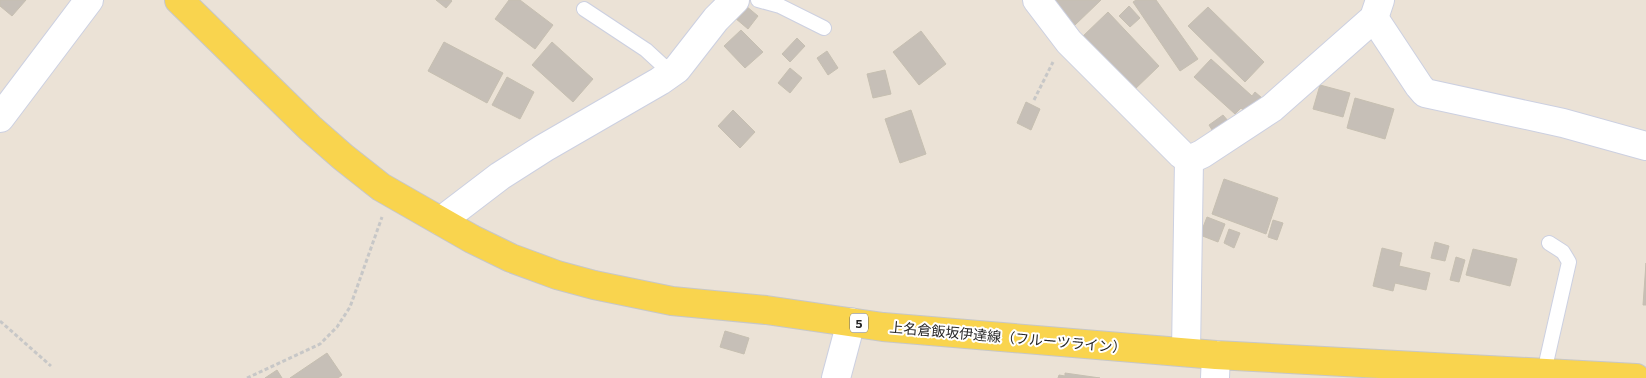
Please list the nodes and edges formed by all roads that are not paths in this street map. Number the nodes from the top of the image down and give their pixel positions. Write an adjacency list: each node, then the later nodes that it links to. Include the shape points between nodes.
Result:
1 (89, 0): 10 (street)
2 (179, 0): 13 (main road, 上名倉飯坂伊達線（フルーツライン） / 5, via 343,157 390,192)
3 (735, 0): 9 (street)
4 (758, 0): 8 (lane, via 780,6)
5 (1037, 0): 12 (street, via 1065,37)
6 (584, 9): 9 (lane, via 646,50)
7 (1377, 9): 11 (street, via 1425,92); 12 (street, via 1272,108)
8 (824, 28)
9 (671, 73): 13 (street, via 508,171)
10 (0, 118)
11 (1645, 144)
12 (1189, 160): 16 (street)
13 (441, 221): 15 (main road, 上名倉飯坂伊達線（フルーツライン） / 5, via 511,258 594,285 672,301)
14 (1549, 243): 18 (lane, via 1563,252 1569,262)
15 (851, 322): 16 (main road, 上名倉飯坂伊達線（フルーツライン） / 5); 19 (street)
16 (1186, 352): 17 (main road, 上名倉飯坂伊達線（フルーツライン） / 5)
17 (1215, 367): 18 (main road, 上名倉飯坂伊達線（フルーツライン） / 5)
18 (1544, 372): 20 (main road, 上名倉飯坂伊達線（フルーツライン） / 5)
19 (836, 378)
20 (1636, 378)

